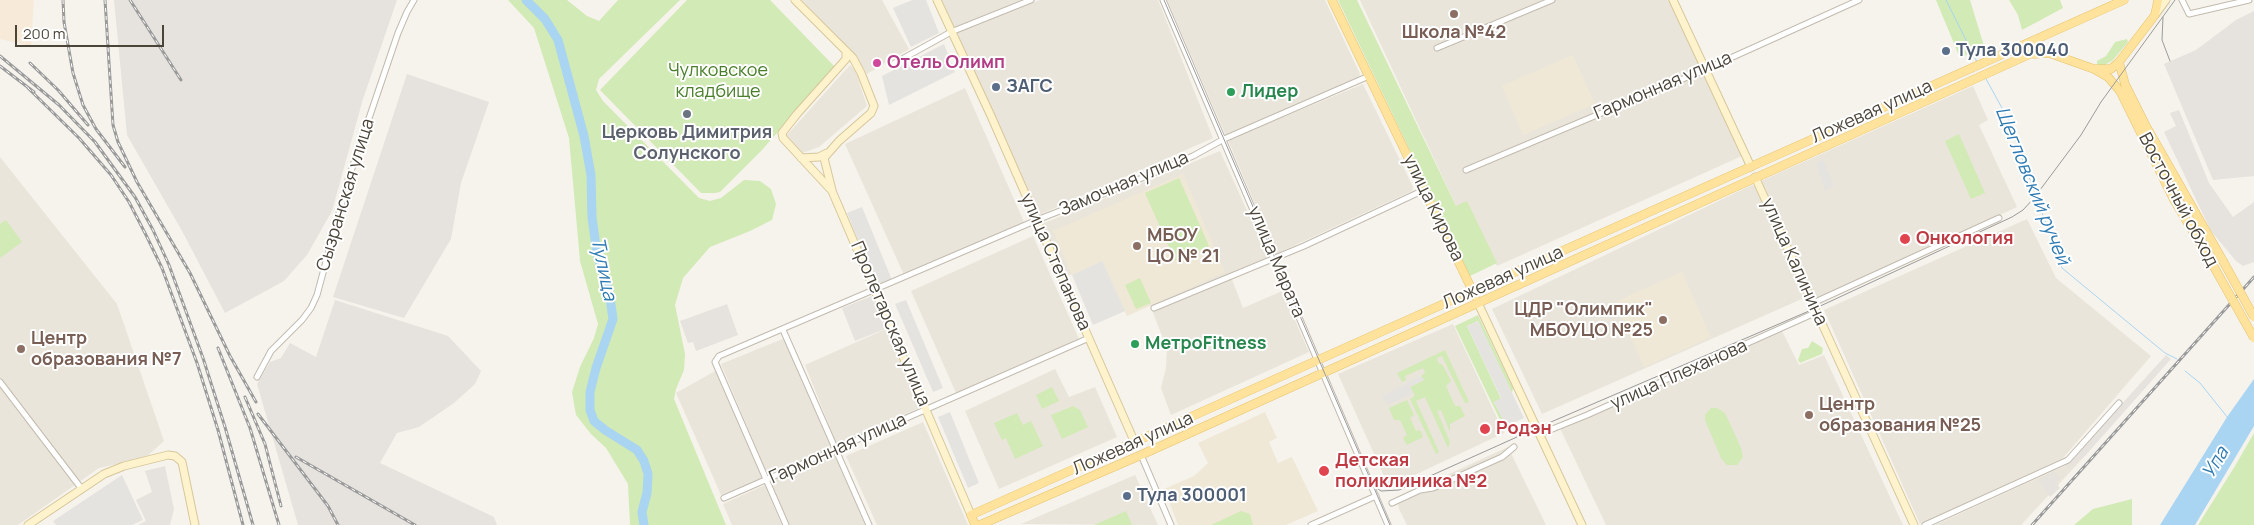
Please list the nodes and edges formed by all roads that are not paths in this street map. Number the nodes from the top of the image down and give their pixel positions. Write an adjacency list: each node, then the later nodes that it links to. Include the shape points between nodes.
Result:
1 (414, 0): 51 (street, Сызранская улица, via 398,33 348,180 317,294 302,320 271,351)
2 (795, 0): 19 (street)
3 (937, 0): 16 (street, улица Степанова)
4 (1031, 0): 16 (street)
5 (1163, 0): 28 (street, улица Марата)
6 (1332, 0): 26 (main road, улица Кирова)
7 (1552, 0): 18 (street)
8 (1673, 0): 24 (street, улица Калинина)
9 (1859, 0): 24 (street, Гармонная улица)
10 (2124, 0): 17 (main road, Ложевая улица)
11 (2158, 0): 15 (main road)
12 (2166, 0): 15 (street)
13 (2182, 0): 14 (street, via 2189,14)
14 (2249, 0)
15 (2155, 16): 21 (main road)
16 (951, 32): 22 (street); 37 (street, улица Степанова)
17 (2034, 40): 20 (main road, Ложевая улица, via 2040,45 2039,50); 25 (main road, Ложевая улица)
18 (1436, 48)
19 (846, 51): 29 (street, via 861,73 874,110); 30 (street, Пролетарская улица, via 846,59 783,132 784,142)
20 (2023, 57): 23 (main road, Ложевая улица, via 2049,53); 27 (main road, Ложевая улица)
21 (2119, 62): 23 (main road, via 2105,70); 45 (main road, Восточный обход, bridge, via 2125,84 2146,126)
22 (893, 64)
23 (2094, 69): 48 (main road, Восточный обход, bridge, via 2108,77 2120,91 2174,200)
24 (1704, 70): 31 (street, улица Калинина); 32 (street, Гармонная улица)
25 (1960, 72): 27 (main road, via 1958,79); 31 (main road, Ложевая улица)
26 (1369, 76): 28 (street, Замочная улица); 34 (main road, улица Кирова)
27 (1964, 83): 33 (main road, Ложевая улица)
28 (1223, 139): 37 (street, Замочная улица, via 1193,156); 38 (street, улица Марата)
29 (827, 153): 30 (street); 35 (street, via 824,163)
30 (801, 158): 35 (street, Пролетарская улица)
31 (1751, 167): 33 (main road, улица Калинина); 40 (main road, Ложевая улица)
32 (1466, 170)
33 (1755, 177): 41 (main road, Ложевая улица); 42 (street, улица Калинина)
34 (1424, 190): 38 (street); 40 (main road, улица Кирова)
35 (832, 191): 39 (street, Пролетарская улица)
36 (1999, 218): 42 (street)
37 (1037, 220): 39 (street, Замочная улица); 47 (street, улица Степанова)
38 (1274, 258): 43 (street); 49 (street, улица Марата)
39 (876, 291): 46 (street, Замочная улица); 56 (street, Пролетарская улица)
40 (1473, 292): 41 (main road, улица Кирова); 49 (main road, Ложевая улица)
41 (1478, 303): 50 (main road, Ложевая улица); 57 (street, улица Кирова)
42 (1813, 303): 44 (street, улица Калинина)
43 (1154, 308)
44 (1817, 312): 57 (street, улица Плеханова); 79 (street, улица Калинина)
45 (2254, 317)
46 (783, 330): 60 (street); 62 (street, Замочная улица, via 719,356 715,362)
47 (1088, 338): 56 (street, Гармонная улица); 58 (street, улица Степанова)
48 (2254, 338)
49 (1318, 362): 50 (street, улица Марата); 53 (main road, Ложевая улица)
50 (1323, 372): 55 (main road, Ложевая улица); 64 (street, улица Марата)
51 (257, 377)
52 (0, 382): 63 (street)
53 (1241, 396): 55 (main road); 58 (main road, Ложевая улица)
54 (2119, 403): 80 (street, via 2068,460)
55 (1246, 407): 61 (main road, Ложевая улица)
56 (927, 410): 60 (street, Гармонная улица); 67 (street, Пролетарская улица)
57 (1540, 434): 78 (street, улица Кирова)
58 (1135, 443): 61 (main road, улица Степанова); 67 (main road, Ложевая улица)
59 (1514, 447): 66 (street, via 1433,488 1420,490)
60 (837, 449): 62 (street, Гармонная улица); 72 (street)
61 (1141, 455): 68 (main road, Ложевая улица); 75 (street, улица Степанова)
62 (766, 480): 65 (street, Гармонная улица); 71 (street)
63 (81, 488): 69 (street); 70 (street, via 110,471 168,455 175,456 182,462)
64 (1376, 496): 76 (street); 77 (street, улица Марата)
65 (724, 498)
66 (1392, 503)
67 (971, 515): 73 (main road, Пролетарская улица)
68 (998, 521): 74 (main road, Ложевая улица)
69 (28, 525)
70 (196, 525)
71 (786, 525)
72 (869, 525)
73 (975, 525)
74 (980, 525)
75 (1171, 525)
76 (1311, 525)
77 (1388, 525)
78 (1582, 525)
79 (1914, 525)
80 (1925, 525)

